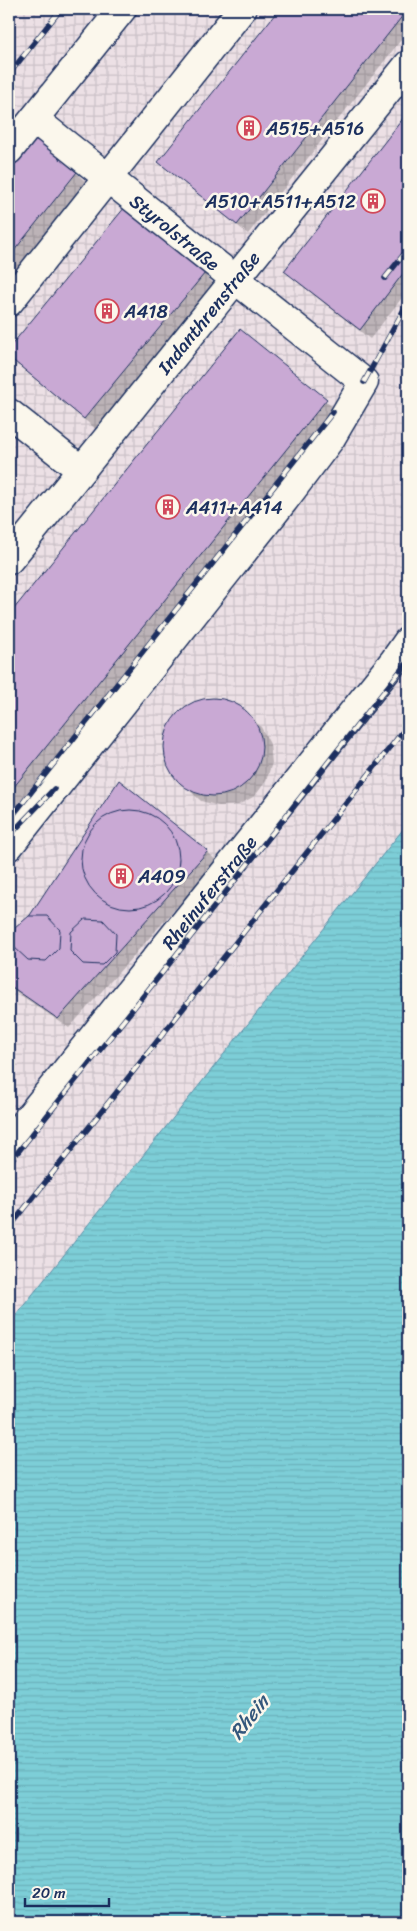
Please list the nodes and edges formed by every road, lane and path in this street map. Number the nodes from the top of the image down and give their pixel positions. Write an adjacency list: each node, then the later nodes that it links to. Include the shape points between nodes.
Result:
1 (122, 9): 4 (street)
2 (242, 9): 6 (street)
3 (408, 66): 7 (street, Indanthrenstraße)
4 (34, 119): 5 (street); 6 (street, Styrolstraße)
5 (9, 150)
6 (107, 178): 7 (street, Styrolstraße); 8 (street)
7 (235, 280): 10 (street, Indanthrenstraße); 13 (street, Styrolstraße, via 364,382 331,438 286,499)
8 (9, 302)
9 (9, 413): 10 (street)
10 (81, 470): 11 (street, Indanthrenstraße)
11 (9, 560)
12 (408, 641): 14 (street, Rheinuferstraße)
13 (9, 846)
14 (9, 1142)

